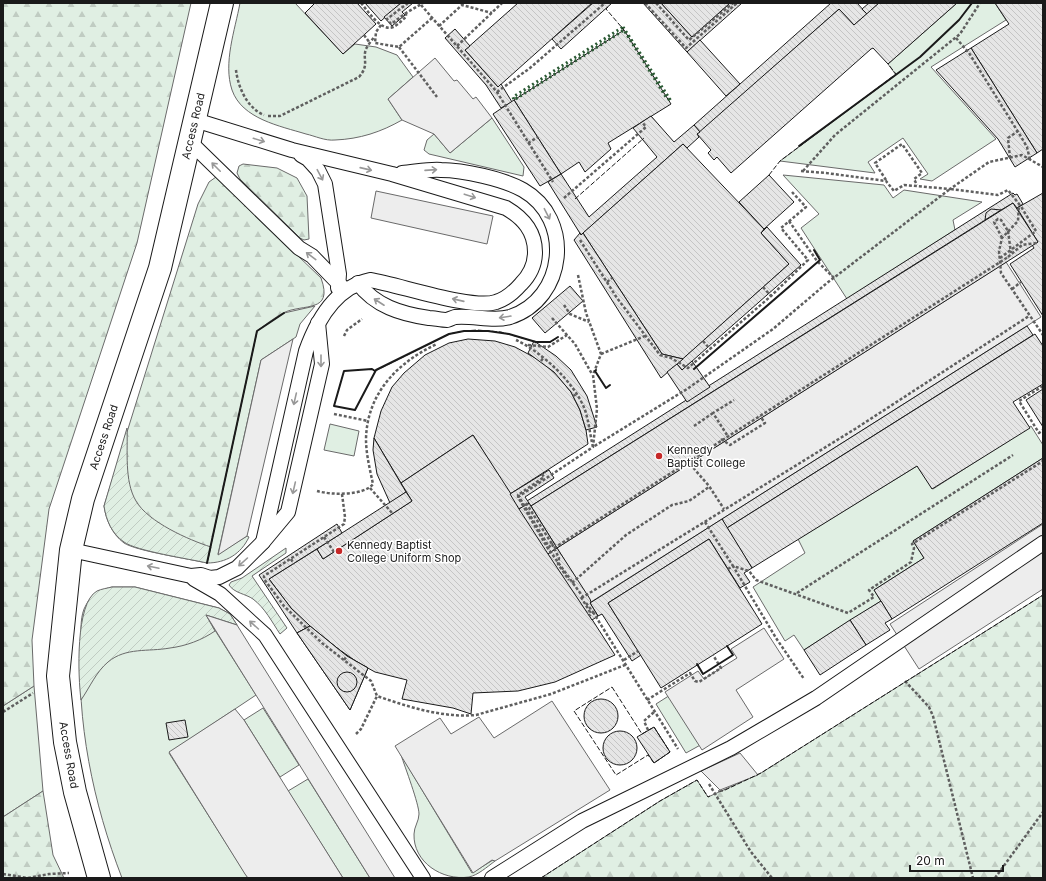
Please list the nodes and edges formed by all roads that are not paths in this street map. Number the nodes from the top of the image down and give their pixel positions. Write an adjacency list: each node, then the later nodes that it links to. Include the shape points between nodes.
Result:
1 (222, 3): 2 (street, Access Road)
2 (195, 120): 3 (street, Access Road); 4 (lane, one-way to 4)
3 (190, 142): 7 (lane, one-way to 3, via 312,256 299,248); 9 (street, Access Road, via 160,268 83,500)
4 (292, 150): 5 (lane, one-way to 5); 7 (lane, one-way to 7, via 308,159 318,170 325,184)
5 (392, 174): 6 (lane, one-way to 6, via 457,192 514,213 528,226 533,238 533,266 525,280 511,294 496,302 482,304 370,280); 6 (lane, one-way to 6, via 442,170 485,176 522,189 547,212 558,245 556,265 544,292 534,304 509,317 455,317 446,320 419,317 389,309 367,294)
6 (358, 283): 7 (lane)
7 (340, 291): 10 (lane, one-way to 10, via 318,322 322,364 288,512 245,561 228,574 210,578 201,575)
8 (1043, 543): 13 (lane, via 816,698 731,748 582,821)
9 (71, 550): 10 (lane, one-way to 9); 11 (street, Access Road, via 58,676 65,742 75,792)
10 (191, 576): 12 (lane, one-way to 10, via 265,635 220,594)
11 (99, 878)
12 (423, 878)
13 (492, 878)

